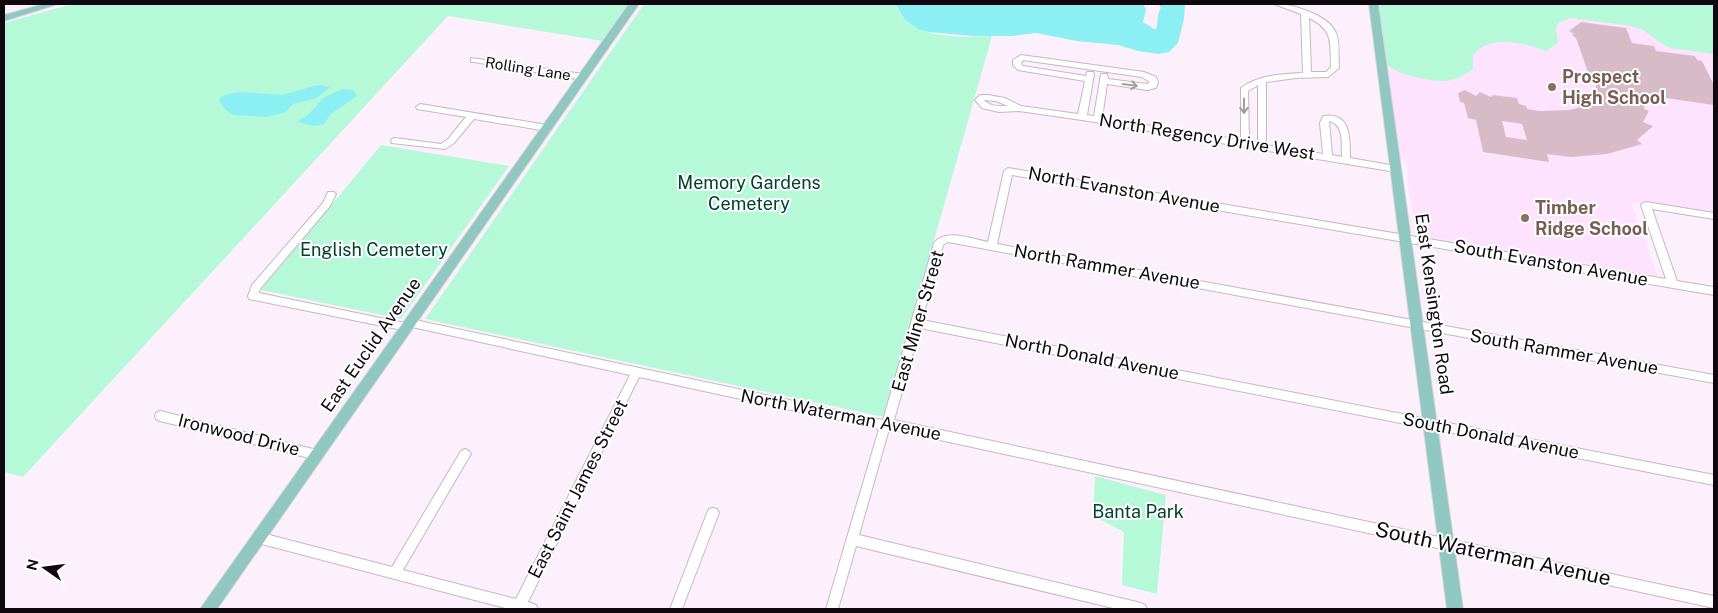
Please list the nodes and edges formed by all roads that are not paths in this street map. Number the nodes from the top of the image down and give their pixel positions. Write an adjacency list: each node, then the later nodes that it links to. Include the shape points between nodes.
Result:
1 (53, 4): 6 (main road)
2 (634, 4): 11 (main road, East Euclid Avenue)
3 (1278, 4): 5 (street)
4 (1373, 4): 26 (main road, East Kensington Road)
5 (1305, 14): 10 (street); 10 (street, via 1327,24 1332,32 1335,68 1328,74)
6 (4, 18)
7 (474, 60): 11 (street, Rolling Lane)
8 (1091, 68): 9 (street); 12 (street); 12 (street, via 1021,57 1017,65)
9 (1105, 70): 13 (street); 13 (street, one-way to 9, via 1147,87 1153,86 1154,82 1144,75)
10 (1307, 76): 14 (street)
11 (583, 77): 20 (main road, East Euclid Avenue)
12 (1089, 79): 18 (street)
13 (1103, 81): 19 (street)
14 (1262, 81): 22 (street, one-way to 22, via 1251,83 1244,90); 23 (street)
15 (420, 107): 17 (street)
16 (1019, 108): 18 (street, North Regency Drive West)
17 (472, 116): 20 (street); 21 (street, via 442,147)
18 (1082, 117): 19 (street, North Regency Drive West)
19 (1098, 119): 22 (street, North Regency Drive West)
20 (547, 128): 37 (main road, East Euclid Avenue)
21 (395, 141)
22 (1245, 144): 23 (street, North Regency Drive West)
23 (1262, 146): 24 (street, North Regency Drive West)
24 (1328, 157): 25 (street, North Regency Drive West); 25 (street, via 1324,123 1326,118 1333,118 1343,126)
25 (1346, 160): 26 (street, North Regency Drive West)
26 (1396, 169): 31 (main road, East Kensington Road)
27 (331, 194): 37 (street, North Waterman Avenue, via 327,204 255,288 254,296)
28 (1240, 210): 31 (street, South Evanston Avenue); 32 (street, North Evanston Avenue, via 1008,170)
29 (1714, 216): 33 (street, via 1646,205)
30 (947, 238): 32 (street, North Rammer Avenue); 36 (street, East Miner Street, via 940,243)
31 (1404, 238): 33 (street, South Evanston Avenue); 38 (main road, East Kensington Road)
32 (992, 246): 35 (street, North Rammer Avenue)
33 (1673, 284): 34 (street, South Evanston Avenue)
34 (1714, 291)
35 (1267, 296): 38 (street, South Rammer Avenue)
36 (917, 322): 41 (street, North Donald Avenue); 44 (street, East Miner Street)
37 (408, 325): 39 (street, North Waterman Avenue); 46 (main road, East Euclid Avenue)
38 (1416, 325): 40 (street, South Rammer Avenue); 43 (main road, East Kensington Road)
39 (636, 373): 44 (street, North Waterman Avenue); 55 (street, East Saint James Street)
40 (1714, 379)
41 (1268, 391): 43 (street, South Donald Avenue)
42 (160, 416): 46 (street, Ironwood Drive)
43 (1430, 423): 47 (street, South Donald Avenue); 52 (main road, East Kensington Road)
44 (886, 424): 48 (street, North Waterman Avenue); 51 (street, East Miner Street)
45 (465, 454): 53 (street)
46 (317, 455): 50 (main road, East Euclid Avenue)
47 (1714, 480)
48 (1272, 506): 52 (street, South Waterman Avenue)
49 (713, 513): 58 (street)
50 (258, 538): 53 (street); 56 (main road, East Euclid Avenue)
51 (852, 539): 59 (street, East Miner Street); 60 (street)
52 (1446, 544): 54 (street, South Waterman Avenue); 61 (main road, East Kensington Road)
53 (394, 574): 55 (street)
54 (1714, 602)
55 (519, 606): 57 (street)
56 (208, 609)
57 (532, 609)
58 (676, 609)
59 (832, 609)
60 (1141, 609)
61 (1455, 609)

